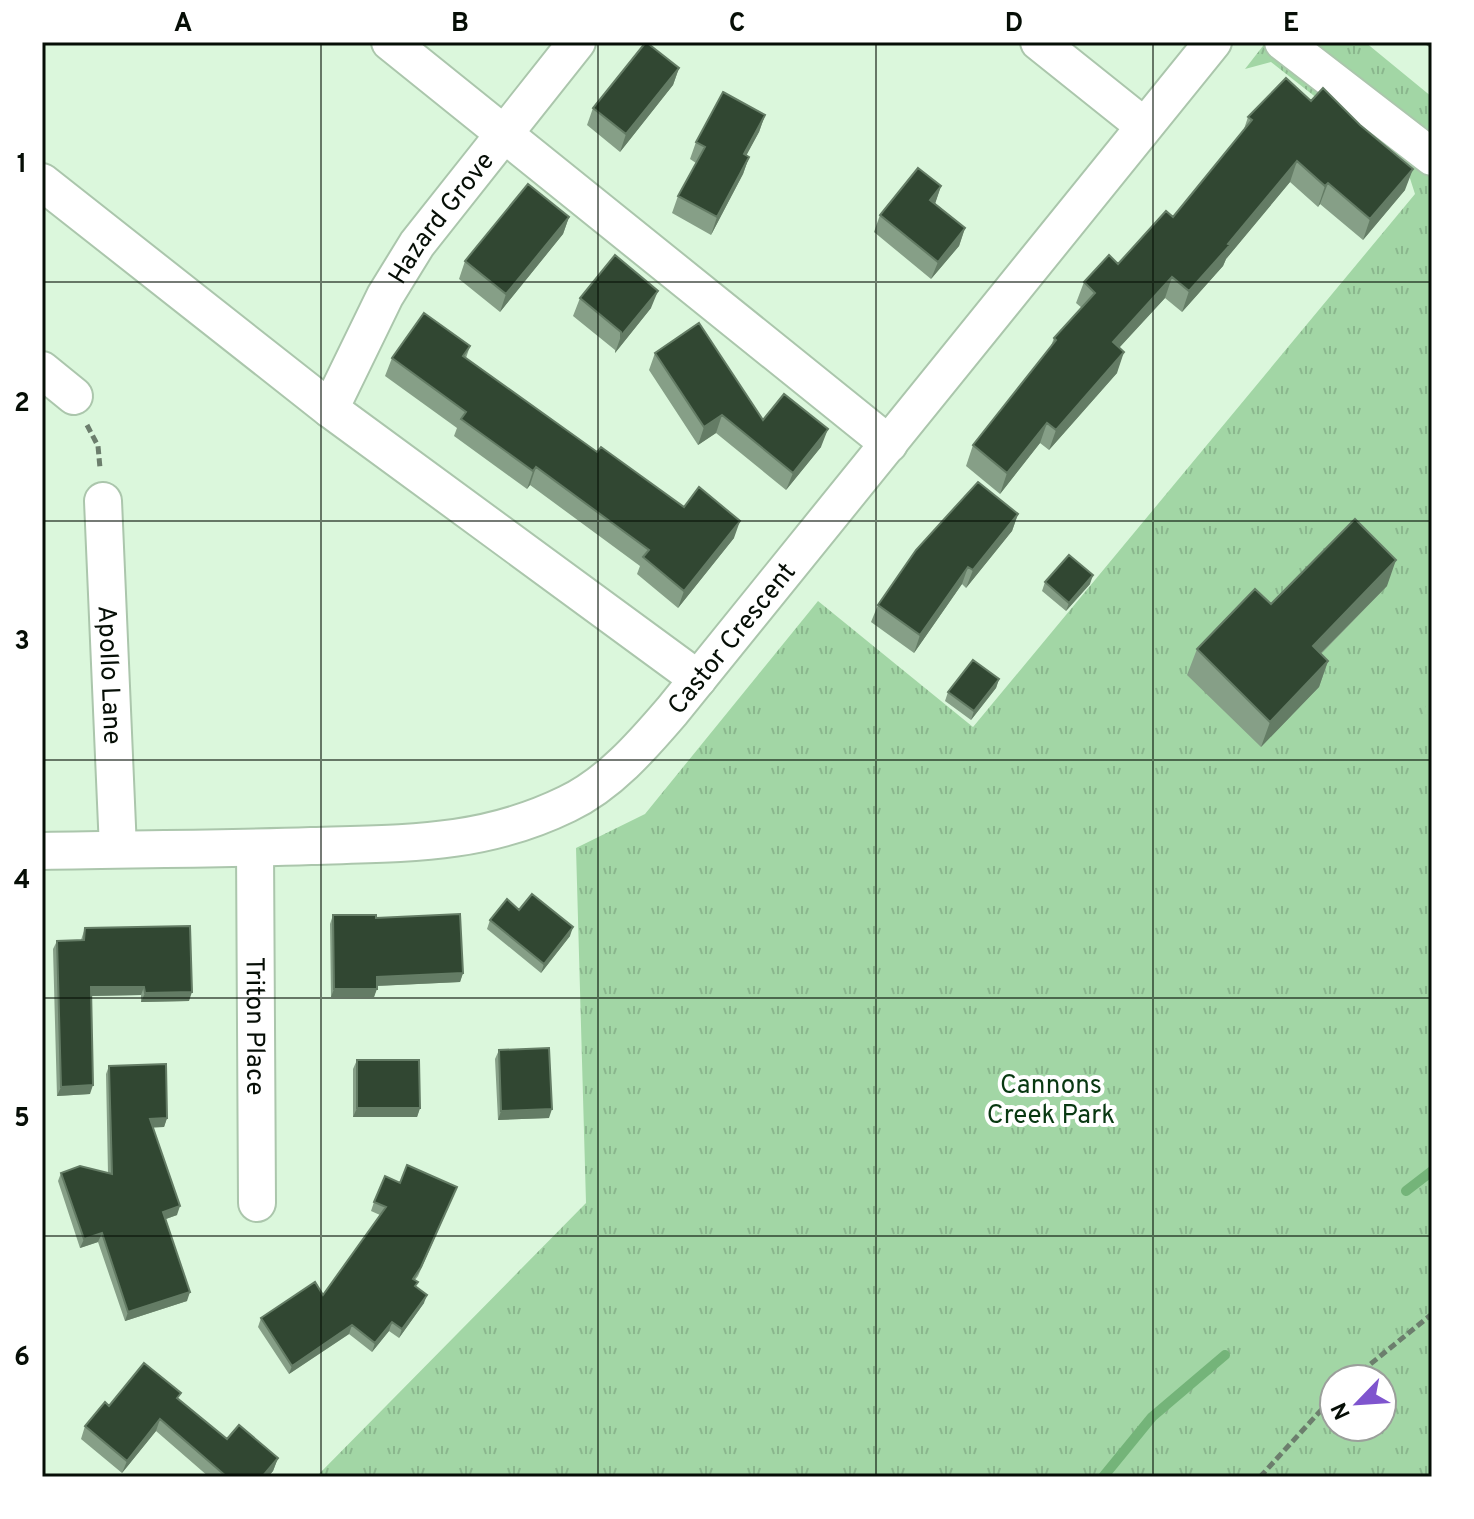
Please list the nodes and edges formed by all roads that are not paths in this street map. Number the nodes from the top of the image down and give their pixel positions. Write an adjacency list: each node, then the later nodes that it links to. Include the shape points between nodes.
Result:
1 (390, 42): 7 (street)
2 (577, 42): 7 (street, Hazard Grove)
3 (1039, 42): 6 (street)
4 (1213, 42): 6 (street, Castor Crescent)
5 (1283, 42): 8 (street)
6 (1144, 126): 13 (street, Castor Crescent)
7 (504, 134): 12 (street, Hazard Grove, via 409,257); 13 (street)
8 (1432, 157)
9 (42, 182): 12 (street)
10 (42, 370): 11 (street)
11 (74, 396)
12 (330, 409): 15 (street)
13 (889, 444): 15 (street, Castor Crescent)
14 (103, 501): 17 (street, Apollo Lane)
15 (698, 679): 16 (street, Castor Crescent, via 613,772 570,803 518,825 465,838 403,844)
16 (255, 848): 17 (street, Castor Crescent); 19 (street, Triton Place)
17 (118, 849): 18 (street, Castor Crescent)
18 (42, 851)
19 (257, 1203)

